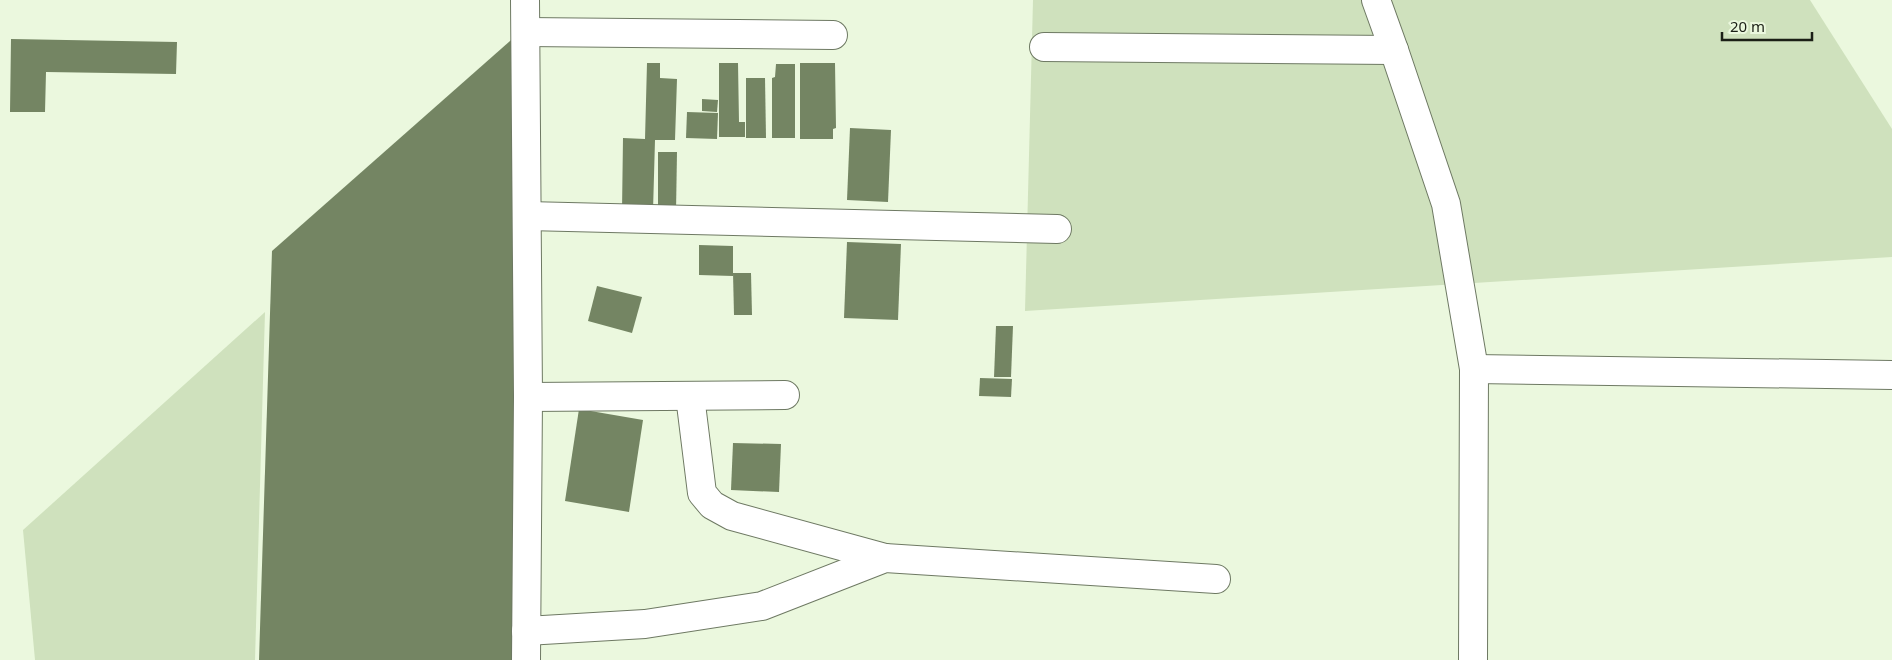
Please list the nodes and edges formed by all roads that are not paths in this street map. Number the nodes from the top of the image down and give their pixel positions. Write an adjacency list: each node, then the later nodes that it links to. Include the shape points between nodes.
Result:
1 (525, 0): 3 (street)
2 (1376, 0): 6 (street)
3 (526, 32): 4 (street); 7 (street)
4 (833, 35)
5 (1044, 47): 6 (street)
6 (1394, 50): 9 (street, via 1446,204)
7 (527, 216): 8 (street); 13 (street)
8 (1057, 229)
9 (1474, 369): 10 (street); 18 (street)
10 (1892, 375)
11 (784, 395): 12 (street)
12 (690, 396): 13 (street); 14 (street, via 702,493 712,505 732,516)
13 (528, 397): 16 (street)
14 (884, 558): 15 (street); 16 (street, via 762,606 645,624)
15 (1216, 578)
16 (526, 631): 17 (street)
17 (526, 660)
18 (1473, 660)

